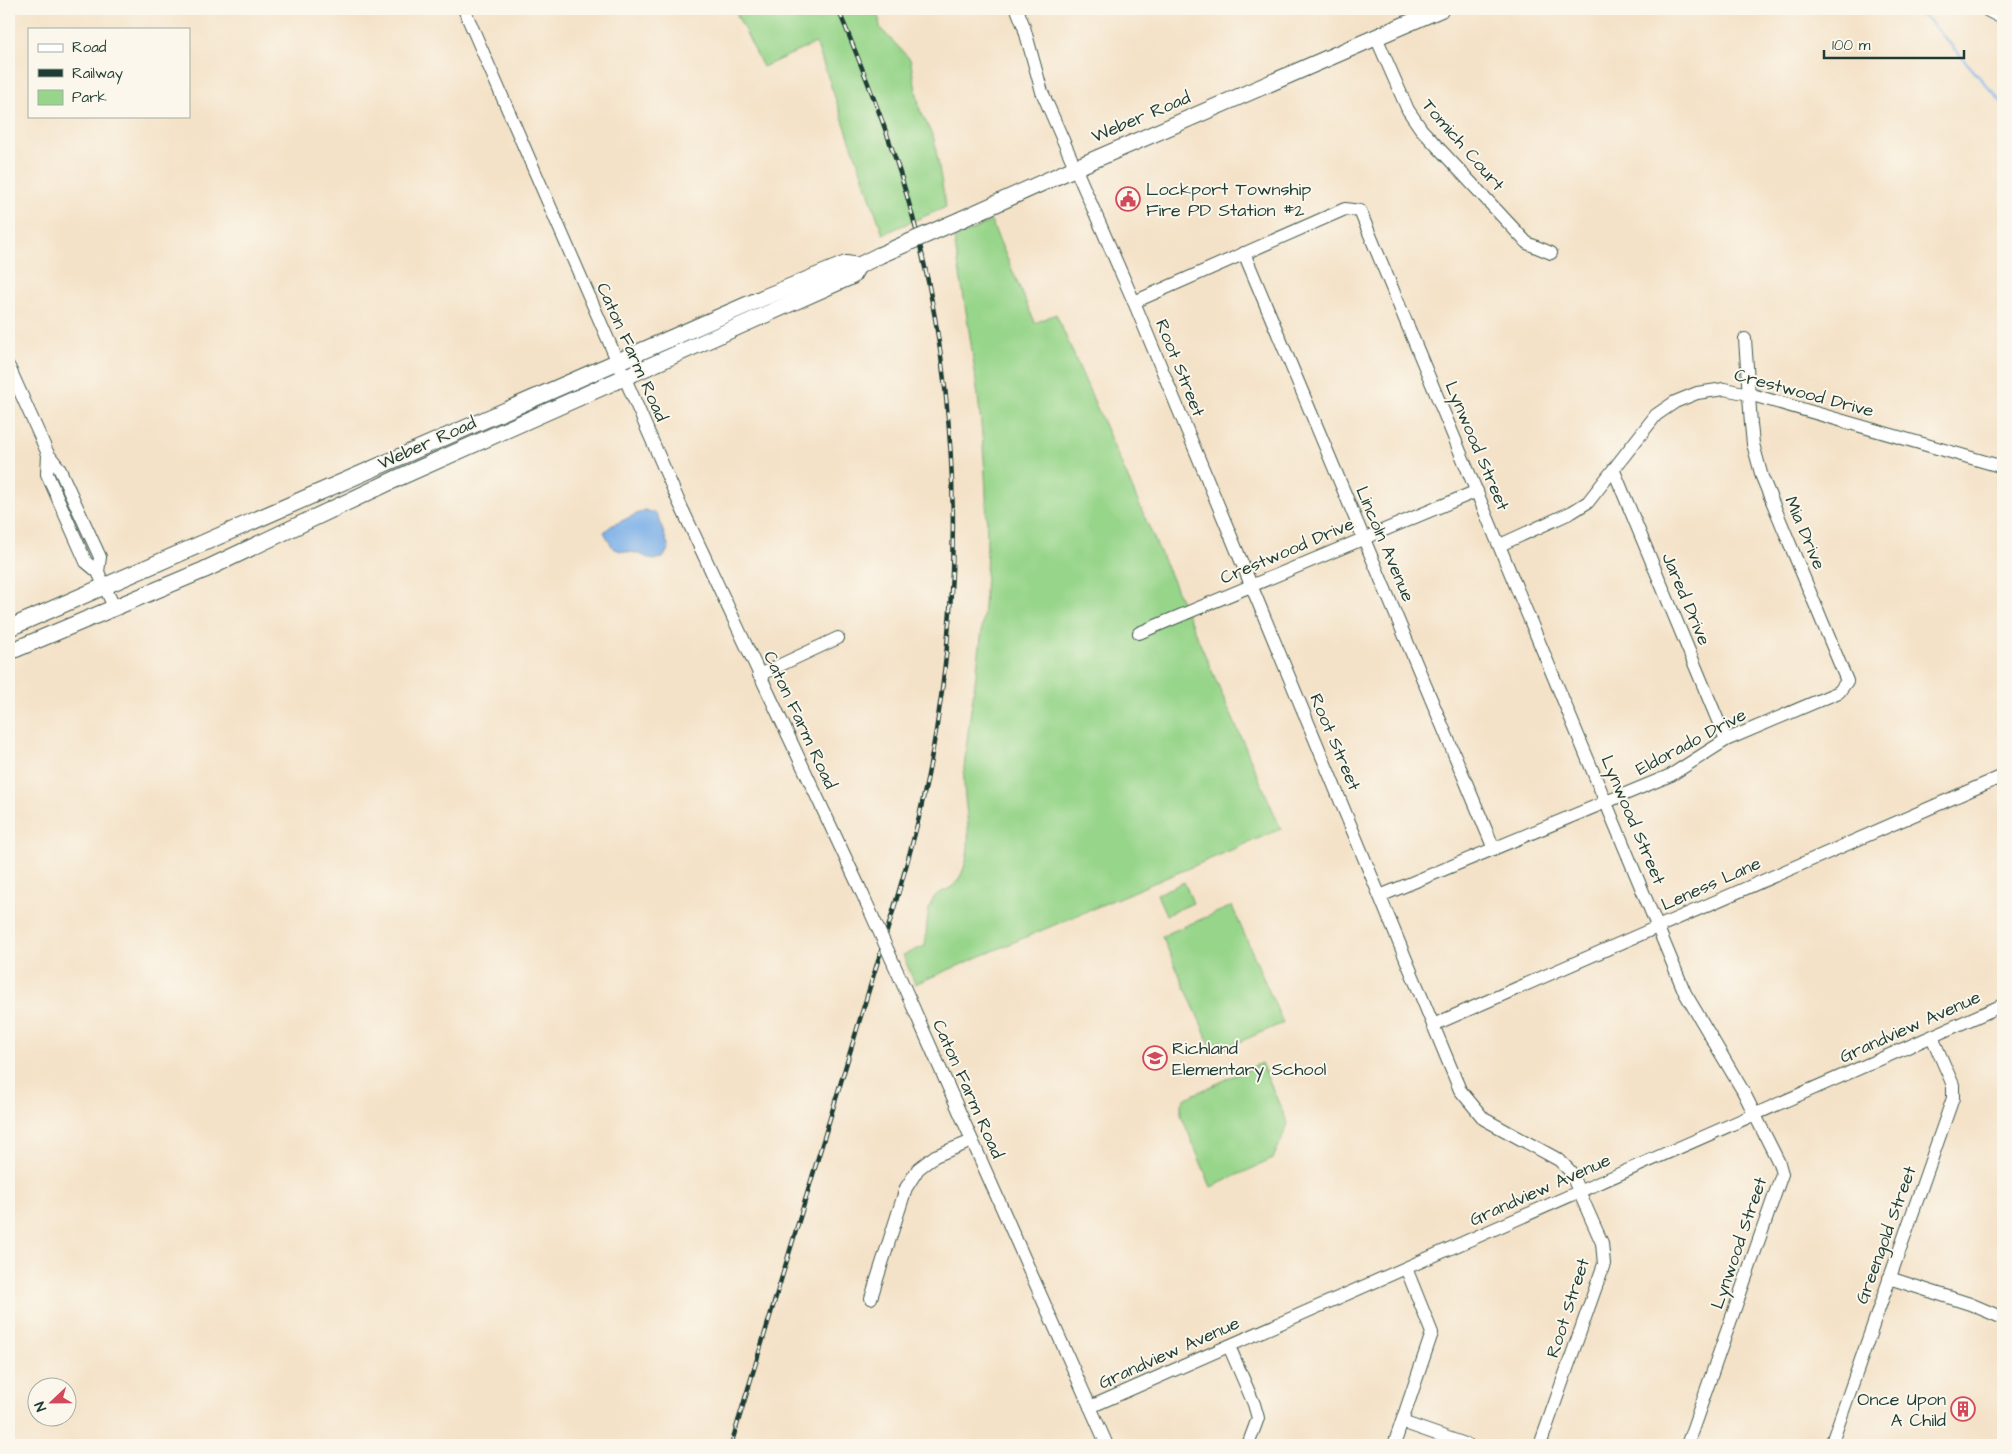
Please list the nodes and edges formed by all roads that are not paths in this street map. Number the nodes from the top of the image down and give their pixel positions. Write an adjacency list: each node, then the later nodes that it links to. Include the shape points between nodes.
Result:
1 (464, 9): 13 (street, Caton Farm Road)
2 (1017, 9): 7 (street, Root Street, via 1042,92)
3 (1441, 9): 6 (main road, Weber Road)
4 (1989, 9): 5 (main road)
5 (2003, 16)
6 (1376, 38): 7 (main road, Weber Road); 9 (street, Tomich Court, via 1408,110 1421,129 1527,243)
7 (1075, 168): 10 (main road, Weber Road, bridge); 11 (street, Root Street)
8 (1244, 253): 11 (street); 19 (street, Lynwood Street, via 1346,209 1360,210); 20 (street, Lincoln Avenue)
9 (1551, 253)
10 (858, 266): 13 (main road, Weber Road, via 846,264); 15 (main road, Weber Road, via 852,276)
11 (1134, 302): 23 (street, Root Street)
12 (1745, 338): 16 (street, Mia Drive)
13 (617, 361): 15 (street, Caton Farm Road); 22 (main road, Weber Road)
14 (9, 367): 22 (street, via 48,454 46,474 86,562)
15 (624, 377): 24 (main road, Weber Road, via 398,478 204,570); 29 (street, Caton Farm Road)
16 (1750, 394): 17 (street, Crestwood Drive); 18 (street, Crestwood Drive, via 1724,389 1697,393 1675,402 1656,415 1637,436); 30 (street, Mia Drive, via 1753,444 1762,477)
17 (2003, 467)
18 (1614, 471): 21 (street, Crestwood Drive, via 1588,502); 31 (street, Jared Drive)
19 (1476, 491): 20 (street, Crestwood Drive); 21 (street, Lynwood Street)
20 (1363, 538): 23 (street, Crestwood Drive); 34 (street, Lincoln Avenue)
21 (1500, 545): 33 (street, Lynwood Street)
22 (102, 579): 24 (street); 25 (main road, Weber Road)
23 (1250, 585): 26 (street, Crestwood Drive); 35 (street, Root Street)
24 (114, 607): 28 (main road, Weber Road)
25 (9, 628)
26 (1139, 633)
27 (838, 638): 29 (street)
28 (9, 652)
29 (759, 675): 41 (street, Caton Farm Road, bridge, via 862,893)
30 (1848, 681): 31 (street, Eldorado Drive, via 1840,692)
31 (1726, 740): 33 (street, Eldorado Drive, via 1671,775)
32 (2003, 776): 36 (street, Leness Lane)
33 (1607, 803): 34 (street, Eldorado Drive); 36 (street, Lynwood Street)
34 (1494, 849): 35 (street, Eldorado Drive)
35 (1380, 896): 38 (street, Root Street)
36 (1658, 927): 38 (street, Leness Lane); 40 (street, Lynwood Street, via 1685,993)
37 (2003, 1005): 39 (street, Grandview Avenue)
38 (1433, 1025): 42 (street, Root Street, via 1460,1090 1471,1106 1484,1119 1559,1160 1570,1171)
39 (1932, 1037): 40 (street, Grandview Avenue); 44 (street, Greengold Street, via 1953,1085 1953,1098)
40 (1754, 1115): 42 (street, Grandview Avenue); 55 (street, Lynwood Street, via 1782,1174)
41 (972, 1140): 45 (street, via 935,1156 918,1169 906,1188); 48 (street, Caton Farm Road)
42 (1579, 1192): 43 (street, Grandview Avenue); 54 (street, Root Street, via 1602,1243 1604,1264)
43 (1406, 1268): 47 (street, Grandview Avenue); 49 (street, via 1432,1333)
44 (1889, 1278): 46 (street); 56 (street, Greengold Street)
45 (871, 1298)
46 (2003, 1318)
47 (1229, 1346): 48 (street, Grandview Avenue); 51 (street, via 1258,1418)
48 (1090, 1407): 50 (street, Caton Farm Road)
49 (1402, 1422): 52 (street); 53 (street)
50 (1107, 1445)
51 (1248, 1445)
52 (1394, 1445)
53 (1468, 1445)
54 (1540, 1445)
55 (1687, 1445)
56 (1830, 1445)

